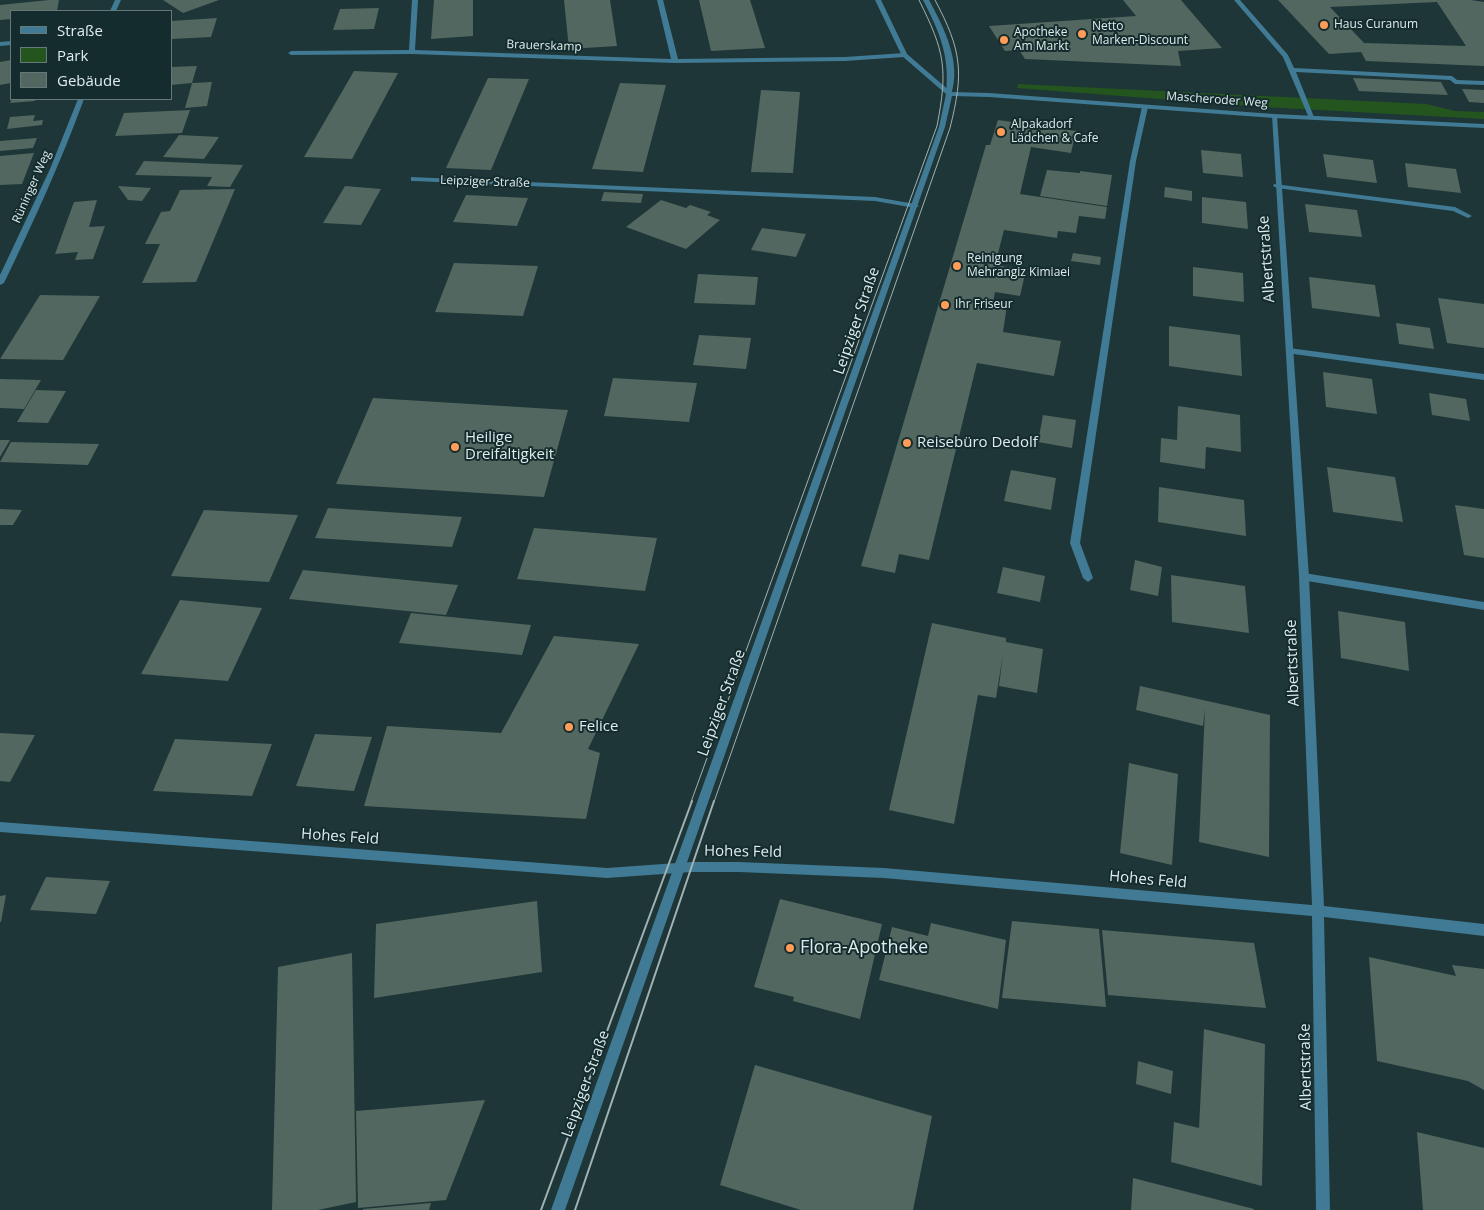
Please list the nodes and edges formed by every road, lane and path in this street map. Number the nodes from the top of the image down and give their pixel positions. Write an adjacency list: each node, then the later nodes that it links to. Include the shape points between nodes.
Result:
1 (415, 0): 6 (street)
2 (660, 0): 9 (street)
3 (878, 0): 8 (street)
4 (926, 0): 12 (street, Leipziger Straße, via 950,52 952,74)
5 (1236, 0): 10 (street, via 1286,56)
6 (412, 52): 7 (street, Brauerskamp); 9 (street, Brauerskamp)
7 (291, 53)
8 (904, 55): 9 (street, Brauerskamp); 12 (street)
9 (675, 61)
10 (1292, 70): 11 (street, via 1452,78 1455,82); 16 (street)
11 (1484, 83)
12 (949, 94): 14 (street, Mascheroder Weg); 20 (street, Leipziger Straße, via 942,127)
13 (81, 100): 22 (street, Rüninger Weg)
14 (1145, 107): 15 (street, Mascheroder Weg); 26 (street, via 1133,161 1075,542)
15 (1274, 116): 16 (street, Mascheroder Weg); 19 (street, Albertstraße)
16 (1311, 117): 17 (street, Mascheroder Weg)
17 (1484, 126)
18 (414, 179): 20 (street, Leipziger Straße, via 875,199)
19 (1277, 186): 21 (street, via 1455,209); 23 (street, Albertstraße)
20 (915, 206): 29 (street, Leipziger Straße)
21 (1468, 216)
22 (0, 283)
23 (1289, 351): 24 (street); 25 (street, Albertstraße)
24 (1484, 377)
25 (1304, 577): 27 (street); 30 (street, Albertstraße)
26 (1088, 578)
27 (1484, 606)
28 (0, 827): 29 (street, Hohes Feld, via 607,873)
29 (680, 868): 30 (street, Hohes Feld, via 884,873); 32 (street, Leipziger Straße)
30 (1318, 911): 31 (street, Hohes Feld); 33 (street, Albertstraße)
31 (1484, 930)
32 (558, 1210)
33 (1323, 1210)

